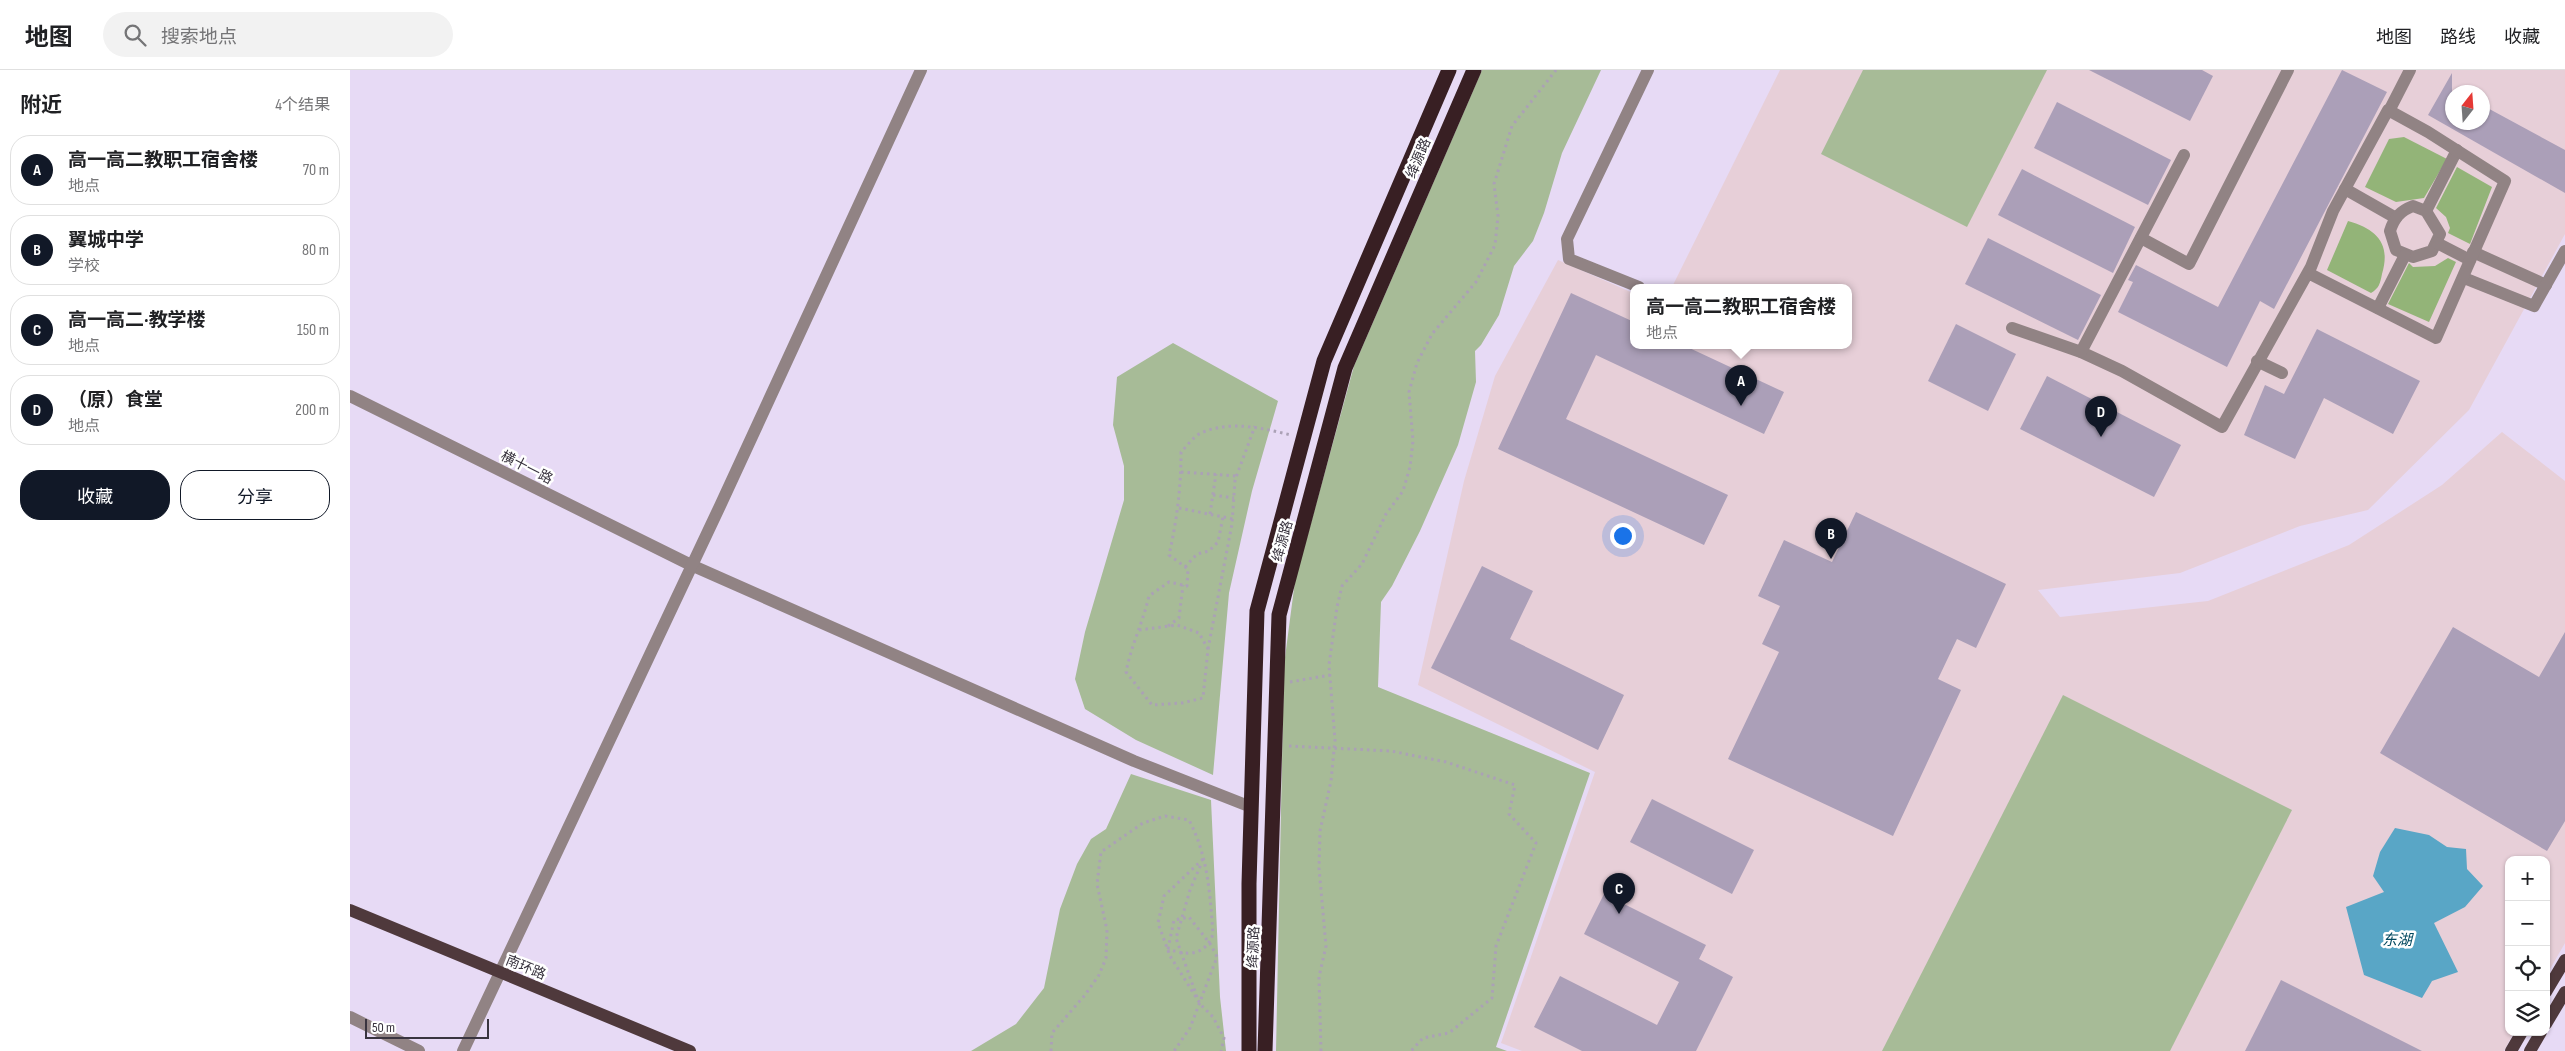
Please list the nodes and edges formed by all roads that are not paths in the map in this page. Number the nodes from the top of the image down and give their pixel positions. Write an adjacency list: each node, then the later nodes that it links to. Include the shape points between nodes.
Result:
1 (921, 70): 28 (street)
2 (1449, 70): 29 (highway, 绛源路, via 1324,361 1303,438 1257,612)
3 (1474, 70): 42 (highway, 绛源路, via 1345,368 1279,615)
4 (1648, 70): 20 (street, via 1568,239 1569,259)
5 (2288, 70): 13 (street, via 2188,264)
6 (2410, 70): 7 (street)
7 (2389, 110): 8 (street); 10 (street)
8 (2457, 150): 11 (street); 17 (street, via 2505,181)
9 (2184, 155): 13 (street)
10 (2345, 189): 12 (street); 18 (street)
11 (2426, 211): 12 (street, via 2413,206); 14 (street, via 2440,234)
12 (2396, 218): 16 (street, via 2390,231 2396,250)
13 (2141, 238): 24 (street)
14 (2437, 243): 16 (street, via 2432,251 2423,255); 17 (street)
15 (2565, 251): 21 (street)
16 (2405, 255): 22 (street)
17 (2472, 256): 19 (street); 21 (street)
18 (2308, 273): 22 (street); 25 (street)
19 (2464, 278): 21 (street, via 2534,306); 22 (street, via 2436,338)
20 (1632, 284)
21 (2546, 285)
22 (2378, 308)
23 (2012, 328): 24 (street)
24 (2081, 352): 25 (street, via 2222,427)
25 (2257, 362): 26 (street)
26 (2282, 373)
27 (350, 396): 28 (street, 横十一路)
28 (691, 565): 29 (street, 横十一路, via 1134,761); 39 (street)
29 (1252, 807): 41 (highway, 绛源路)
30 (350, 910): 40 (main road, 南环路)
31 (2565, 960): 32 (main road)
32 (2547, 991)
33 (2565, 992): 35 (main road)
34 (350, 1017): 38 (street)
35 (2550, 1017)
36 (2520, 1036): 43 (main road)
37 (2539, 1036): 44 (main road)
38 (420, 1051)
39 (463, 1051)
40 (690, 1051)
41 (1249, 1051)
42 (1266, 1051)
43 (2511, 1051)
44 (2530, 1051)

